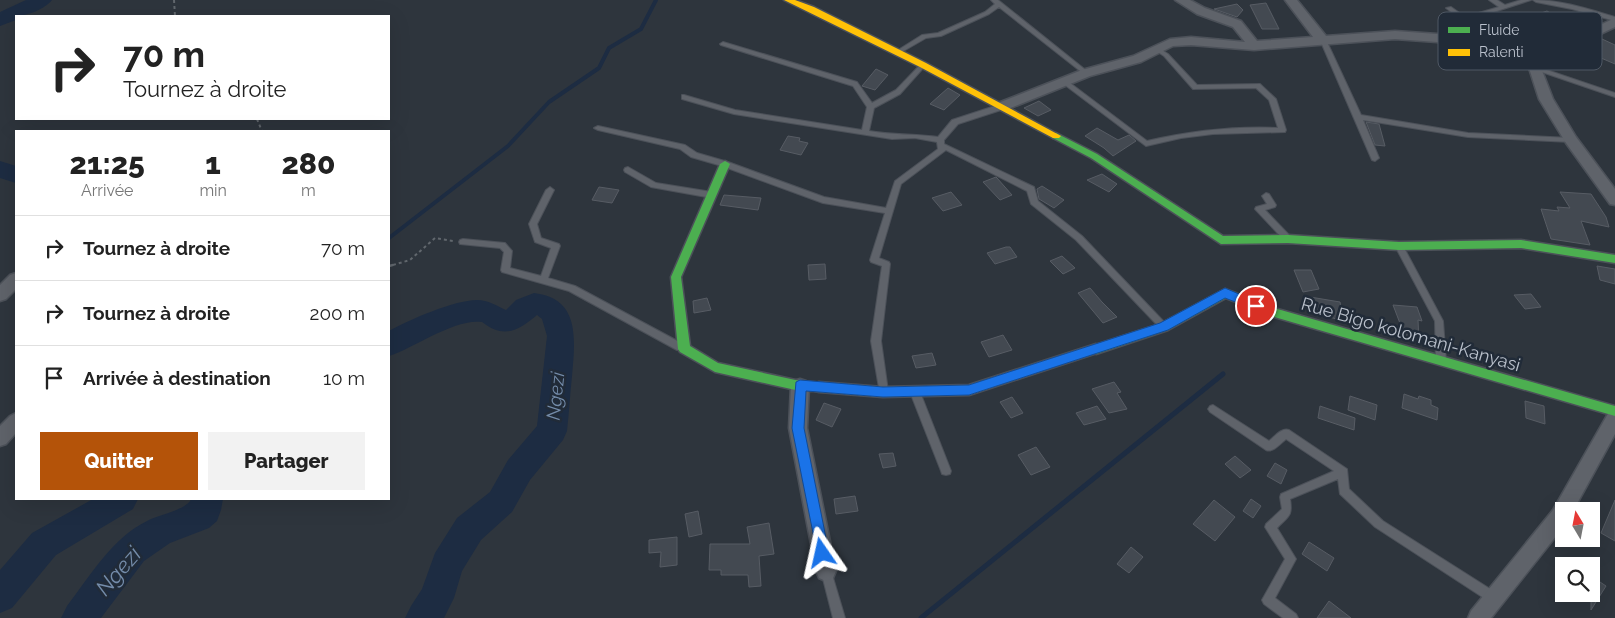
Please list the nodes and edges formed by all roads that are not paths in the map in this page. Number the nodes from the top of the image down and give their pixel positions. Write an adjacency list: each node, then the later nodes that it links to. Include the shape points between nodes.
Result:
1 (788, 0): 21 (street)
2 (1181, 0): 19 (street, via 1237,24)
3 (1291, 0): 17 (street)
4 (1492, 0): 8 (lane)
5 (1528, 0): 8 (lane)
6 (1536, 0): 12 (lane)
7 (996, 2): 21 (lane, via 987,13 939,35 924,36); 25 (lane)
8 (1504, 7): 11 (lane)
9 (1449, 8): 10 (lane)
10 (1454, 12)
11 (1487, 12)
12 (1590, 12)
13 (1602, 16): 14 (lane)
14 (1615, 21): 15 (street)
15 (1602, 27)
16 (1438, 38): 17 (street, via 1395,35)
17 (1324, 42): 19 (street); 31 (lane)
18 (723, 44): 30 (lane, via 855,84)
19 (1254, 46): 20 (street, via 1191,41 1170,43)
20 (1157, 49): 25 (street, via 1137,59); 26 (lane, via 1195,87 1258,86 1272,99 1282,130 1237,129 1185,134 1146,144)
21 (898, 52): 22 (street)
22 (923, 65): 29 (street); 30 (lane, via 898,92)
23 (1536, 70): 34 (street, via 1546,99)
24 (1541, 70): 27 (lane)
25 (1086, 73): 26 (street)
26 (1064, 82): 29 (street)
27 (1615, 95)
28 (684, 96): 33 (lane, via 734,112)
29 (1003, 106): 35 (lane, via 955,122); 44 (street, via 1094,156 1220,240)
30 (871, 107): 33 (lane)
31 (1358, 117): 34 (lane, via 1468,135); 36 (lane)
32 (598, 128): 37 (lane, via 682,147 694,155)
33 (865, 132): 35 (lane, via 892,137 915,136)
34 (1571, 140): 42 (street)
35 (940, 142): 43 (lane, via 942,150 898,183); 51 (lane, via 1031,190 1034,202 1079,238)
36 (1375, 158)
37 (725, 164): 40 (street); 43 (lane, via 823,200)
38 (628, 170): 40 (lane, via 654,185)
39 (550, 190): 48 (lane, via 533,224 538,240 556,246)
40 (712, 195): 52 (street, via 676,277)
41 (1266, 196): 44 (lane, via 1272,206 1259,209)
42 (1615, 200)
43 (890, 210): 56 (lane, via 874,260 886,264 876,341)
44 (1288, 240): 46 (street)
45 (463, 242): 48 (lane, via 502,245 508,251 505,270)
46 (1399, 246): 47 (street, via 1521,244); 53 (lane, via 1439,321)
47 (1615, 259)
48 (544, 279): 52 (lane, via 572,288)
49 (15, 280): 50 (street)
50 (0, 295)
51 (1164, 326): 53 (street, Rue Bigo kolomani-Kanyasi, via 1225,293 1271,312); 55 (street, Rue Bigo kolomani-Kanyasi, via 969,390)
52 (684, 349): 54 (street, Rue Bigo kolomani-Kanyasi, via 715,367)
53 (1441, 362): 58 (street, Rue Bigo kolomani-Kanyasi)
54 (800, 386): 56 (street, Rue Bigo kolomani-Kanyasi); 65 (street, via 798,428)
55 (915, 391): 56 (street, Rue Bigo kolomani-Kanyasi); 63 (lane)
56 (883, 392)
57 (1213, 409): 64 (lane, via 1269,447 1286,433)
58 (1615, 411)
59 (1615, 417): 66 (street, via 1560,516)
60 (15, 422): 62 (street)
61 (15, 439): 62 (street)
62 (0, 440)
63 (946, 471)
64 (1343, 472): 66 (lane, via 1344,491 1379,524); 68 (lane, via 1285,497 1287,511 1270,527 1291,559 1268,600)
65 (826, 571): 67 (lane)
66 (1494, 598): 69 (street)
67 (839, 618)
68 (1292, 618)
69 (1478, 618)

